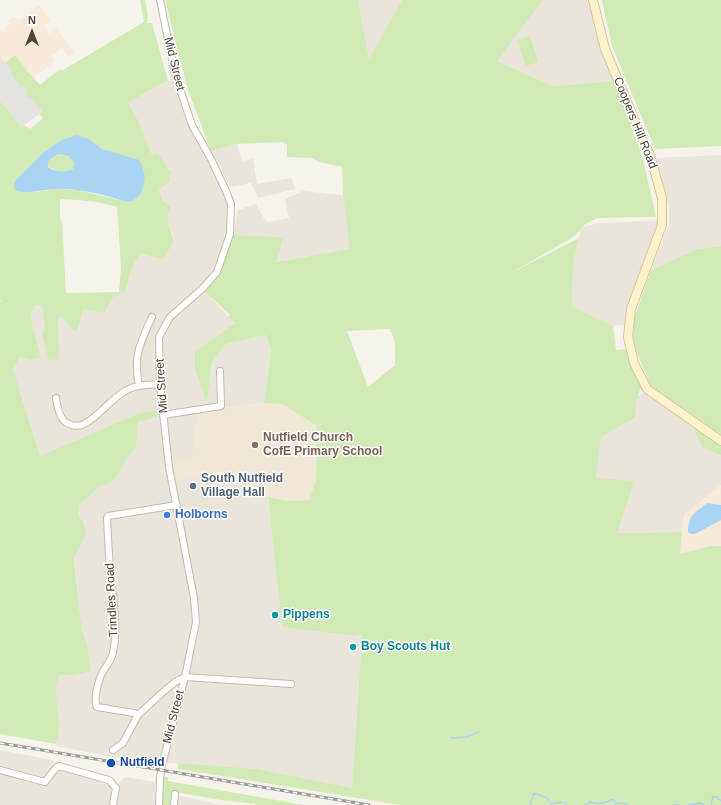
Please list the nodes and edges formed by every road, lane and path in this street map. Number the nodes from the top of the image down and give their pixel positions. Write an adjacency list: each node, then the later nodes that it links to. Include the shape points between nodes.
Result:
1 (160, 0): 5 (street, Mid Street, via 175,74 192,125 231,204 230,234 217,272 170,317 159,337)
2 (593, 0): 9 (street, Coopers Hill Road, via 605,49 650,155 662,198 662,225 631,309 628,337 634,363 647,389)
3 (152, 317): 6 (street, via 137,354 136,371)
4 (220, 371): 8 (street, via 221,406)
5 (160, 384): 6 (street); 8 (street, Mid Street)
6 (139, 386): 7 (street, via 124,391 81,425 65,421)
7 (56, 398)
8 (163, 415): 10 (street, Mid Street, via 169,467)
9 (721, 441)
10 (177, 505): 11 (street, Mid Street, via 196,622); 13 (street, Trindles Road, via 107,518 115,637 113,654 98,685 95,704 97,707)
11 (185, 677): 12 (street); 13 (street, via 175,682); 18 (street, Mid Street, via 162,765)
12 (291, 684)
13 (138, 715): 14 (street, via 123,743)
14 (113, 750)
15 (0, 770): 17 (street, via 45,782 59,766 92,774 113,783 116,788)
16 (175, 794): 19 (street)
17 (114, 804)
18 (159, 805)
19 (174, 805)

